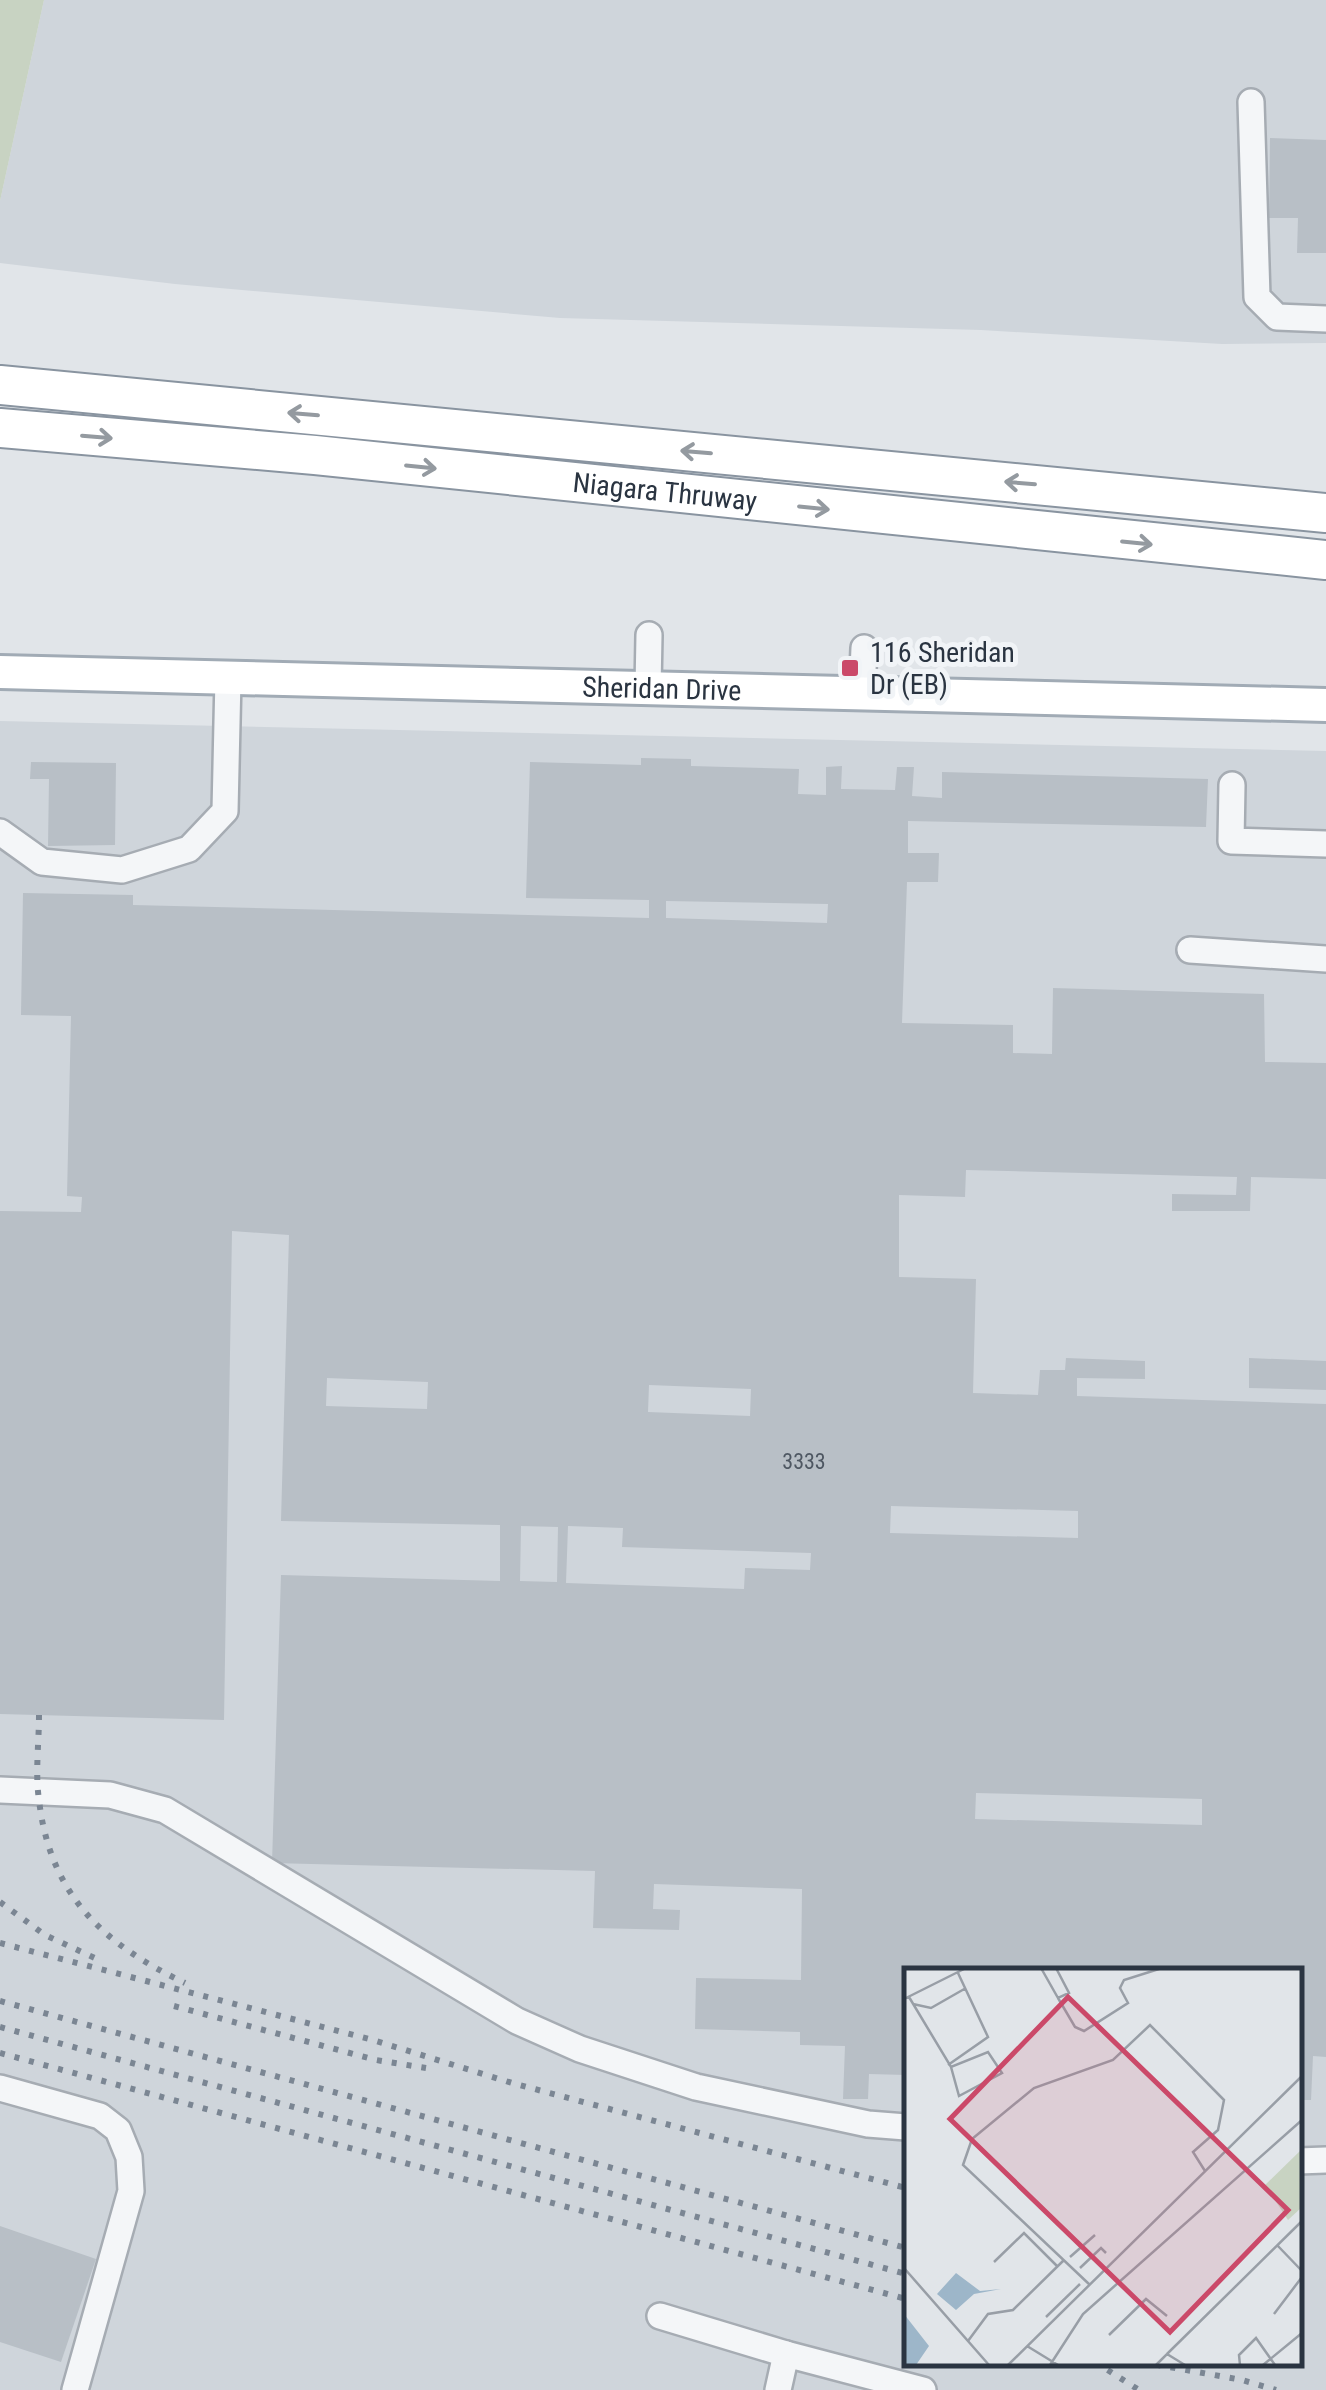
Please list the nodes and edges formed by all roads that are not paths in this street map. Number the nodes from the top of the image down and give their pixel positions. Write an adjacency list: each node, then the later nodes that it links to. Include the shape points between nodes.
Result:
1 (1250, 102): 2 (lane, via 1256,297 1277,317)
2 (1326, 319)
3 (0, 385): 5 (highway, Niagara Thruway, one-way to 3)
4 (0, 428): 6 (highway, Niagara Thruway, one-way to 6)
5 (1326, 513)
6 (1326, 560)
7 (649, 635): 11 (lane)
8 (864, 648): 12 (lane)
9 (0, 672): 10 (main road, Sheridan Drive)
10 (228, 678): 11 (main road, Sheridan Drive); 15 (lane, via 225,812 189,849 122,870 42,862)
11 (648, 688): 12 (main road, Sheridan Drive)
12 (862, 694): 13 (main road, Sheridan Drive)
13 (1326, 705)
14 (1232, 784): 16 (lane, via 1231,841)
15 (0, 832)
16 (1326, 844)
17 (1190, 950): 18 (lane)
18 (1326, 959)
19 (0, 1790): 21 (lane, via 110,1795 166,1810 516,2021 580,2049 696,2087)
20 (0, 2088): 26 (lane, via 100,2116 118,2130 129,2157 131,2191)
21 (904, 2127)
22 (1326, 2160): 23 (lane)
23 (1301, 2161)
24 (660, 2316): 25 (lane)
25 (786, 2354): 27 (lane); 28 (lane)
26 (75, 2390)
27 (778, 2390)
28 (923, 2390)

